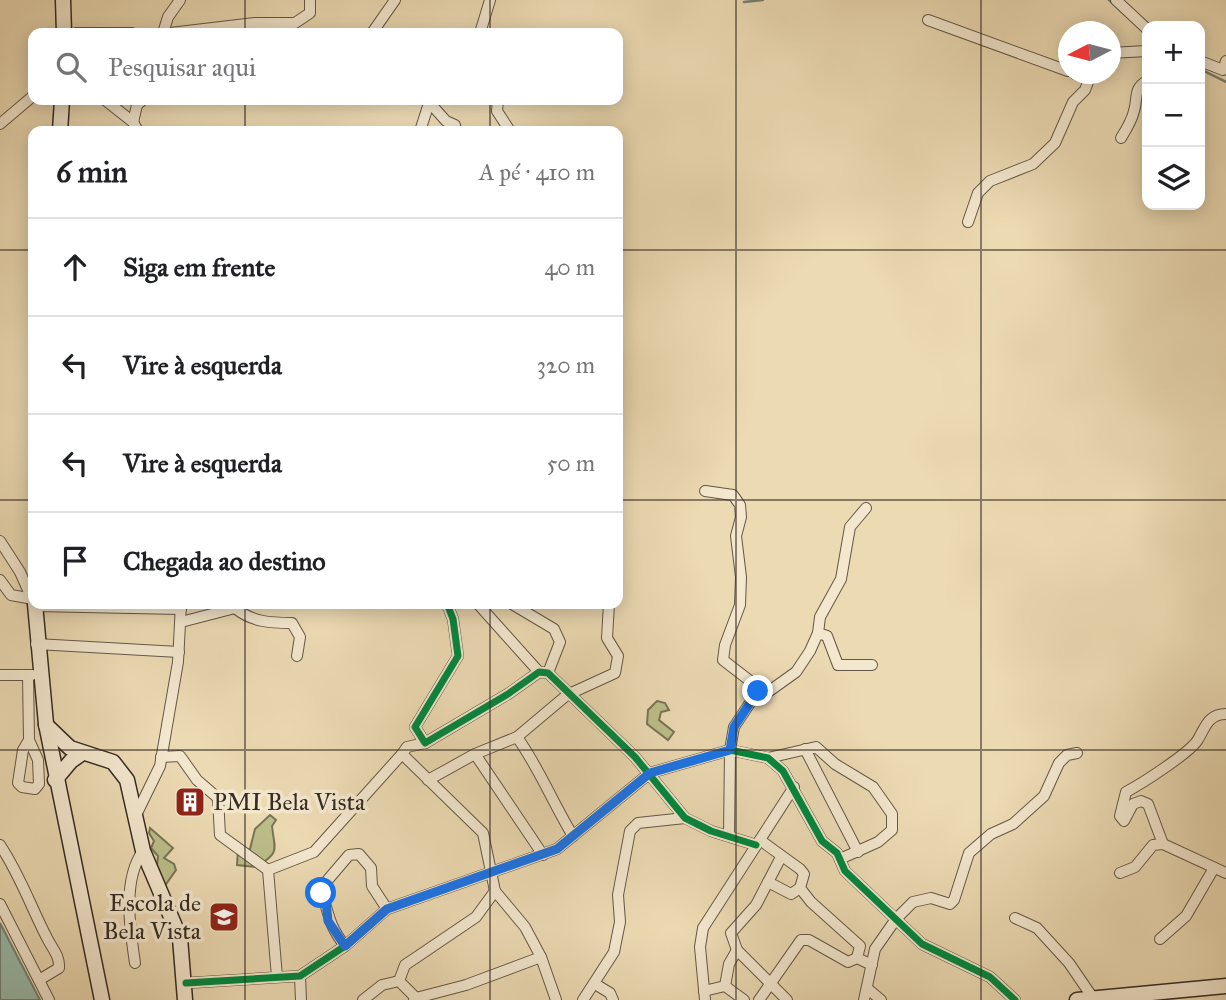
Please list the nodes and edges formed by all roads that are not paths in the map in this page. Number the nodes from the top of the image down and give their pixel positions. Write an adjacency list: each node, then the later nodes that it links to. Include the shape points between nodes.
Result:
1 (63, 0): 9 (street)
2 (180, 0): 10 (street)
3 (310, 0): 11 (street, via 310,13 295,23)
4 (395, 0): 12 (street)
5 (490, 0): 13 (street)
6 (1116, 0): 8 (street)
7 (928, 20): 17 (street)
8 (1142, 24)
9 (64, 28)
10 (165, 28)
11 (212, 28)
12 (375, 28)
13 (482, 28)
14 (1142, 51): 15 (street)
15 (1121, 52)
16 (1205, 63): 18 (street)
17 (1058, 67)
18 (1225, 69)
19 (1142, 83): 35 (street)
20 (1087, 84): 36 (street, via 1073,102 1055,143 1033,164 990,181 978,193)
21 (28, 100): 28 (street)
22 (61, 105): 29 (street)
23 (111, 105): 30 (street)
24 (137, 105): 31 (street)
25 (428, 105): 32 (street)
26 (432, 105): 33 (street)
27 (498, 105): 34 (street)
28 (0, 124)
29 (60, 126)
30 (134, 126)
31 (135, 126)
32 (422, 126)
33 (455, 126)
34 (507, 126)
35 (1121, 138)
36 (968, 222)
37 (705, 491): 60 (street, via 733,495 740,505 736,536 740,605 723,653 727,664)
38 (866, 508): 52 (street, via 849,527 841,579 820,617)
39 (0, 541): 41 (street)
40 (0, 580): 42 (street, via 11,595)
41 (28, 589)
42 (28, 600)
43 (34, 609): 53 (street)
44 (181, 609): 51 (street)
45 (226, 609): 51 (street)
46 (238, 609): 55 (street, via 245,617 292,623 300,637)
47 (449, 609): 64 (street, via 458,656)
48 (483, 609): 57 (street)
49 (520, 609): 57 (street, via 554,629 560,642)
50 (609, 609): 61 (street, via 607,638 618,656 615,673)
51 (181, 622): 54 (street)
52 (818, 633): 56 (street, via 827,636 838,665); 60 (street, via 796,672 768,692)
53 (36, 644): 54 (street); 59 (street)
54 (179, 652): 74 (street)
55 (297, 656)
56 (872, 665)
57 (543, 672): 61 (street); 67 (street)
58 (0, 675): 59 (street)
59 (34, 675): 63 (street); 66 (street)
60 (758, 691): 69 (street, via 734,727)
61 (567, 695): 65 (street); 76 (street)
62 (1226, 714): 85 (street, via 1212,718 1196,743 1126,792 1120,816 1124,821 1133,804 1148,804)
63 (46, 724): 72 (street, via 61,742); 77 (street)
64 (415, 727): 67 (street); 70 (street)
65 (517, 737): 73 (street); 82 (street)
66 (29, 740)
67 (425, 743): 70 (street)
68 (805, 749): 75 (street); 88 (street); 88 (street, via 816,747 868,782 892,814 892,830)
69 (730, 750): 75 (street); 76 (street); 83 (street)
70 (404, 751): 78 (street); 93 (street, via 314,852)
71 (1077, 753): 103 (street, via 1067,755 1059,764 1044,796 1013,824 991,834 969,853 950,904 931,898 913,902)
72 (81, 754): 77 (street); 80 (street, via 113,762 127,780)
73 (475, 754): 78 (street); 89 (street)
74 (161, 757): 80 (street); 93 (street, via 180,756 218,798 220,835)
75 (768, 758): 79 (street)
76 (650, 773): 81 (street); 82 (street)
77 (55, 780): 125 (street)
78 (428, 780): 94 (street, via 483,833)
79 (794, 787): 84 (street); 91 (street, via 822,841)
80 (136, 815): 87 (street)
81 (685, 818): 83 (street); 117 (street, via 638,823 630,831 618,895 620,922 614,952)
82 (573, 836): 89 (street)
83 (729, 836): 84 (street)
84 (758, 842): 90 (street); 121 (street, via 703,928)
85 (1163, 844): 92 (street); 95 (street, via 1153,845 1135,867)
86 (0, 845): 113 (street, via 58,958 60,968)
87 (143, 851): 109 (street, via 136,861 131,889); 115 (street, via 180,938)
88 (858, 852): 91 (street)
89 (543, 855): 94 (street)
90 (782, 857): 97 (street); 98 (street, via 804,874)
91 (840, 859): 103 (street, via 845,871)
92 (1214, 867): 96 (street); 104 (street, via 1186,916)
93 (268, 870): 112 (street)
94 (489, 871): 99 (street); 101 (street)
95 (1120, 873)
96 (1226, 873)
97 (768, 882): 98 (street, via 791,894); 106 (street, via 756,905 730,933)
98 (800, 888): 108 (street, via 856,940 860,946)
99 (495, 891): 107 (street, via 525,927); 114 (street, via 477,917 405,965)
100 (0, 904): 113 (street)
101 (387, 909): 105 (street); 105 (street, via 372,886 371,868 353,853 320,889 328,921)
102 (1015, 918): 123 (street, via 1037,928)
103 (896, 919): 110 (street, via 875,949); 137 (street, via 922,944 990,977)
104 (1160, 939)
105 (345, 946): 111 (street)
106 (737, 950): 116 (street); 118 (street)
107 (541, 957): 122 (street); 129 (street)
108 (857, 958): 110 (street); 116 (street, via 848,962 815,943 800,940)
109 (135, 963)
110 (872, 965): 120 (street)
111 (300, 976): 112 (street); 127 (street)
112 (277, 977): 115 (street)
113 (39, 980): 124 (street)
114 (399, 981): 122 (street); 128 (street, via 382,985)
115 (186, 983): 126 (street)
116 (771, 983): 133 (street); 134 (street)
117 (595, 984): 130 (street); 131 (street)
118 (725, 986): 121 (street); 132 (street)
119 (1226, 986): 123 (street)
120 (868, 989): 135 (street); 136 (street)
121 (704, 995)
122 (415, 999)
123 (1093, 999): 138 (street)
124 (49, 1000)
125 (102, 1000)
126 (186, 1000)
127 (301, 1000)
128 (363, 1000)
129 (556, 1000)
130 (583, 1000)
131 (613, 1000)
132 (744, 1000)
133 (759, 1000)
134 (788, 1000)
135 (864, 1000)
136 (881, 1000)
137 (1015, 1000)
138 (1077, 1000)

